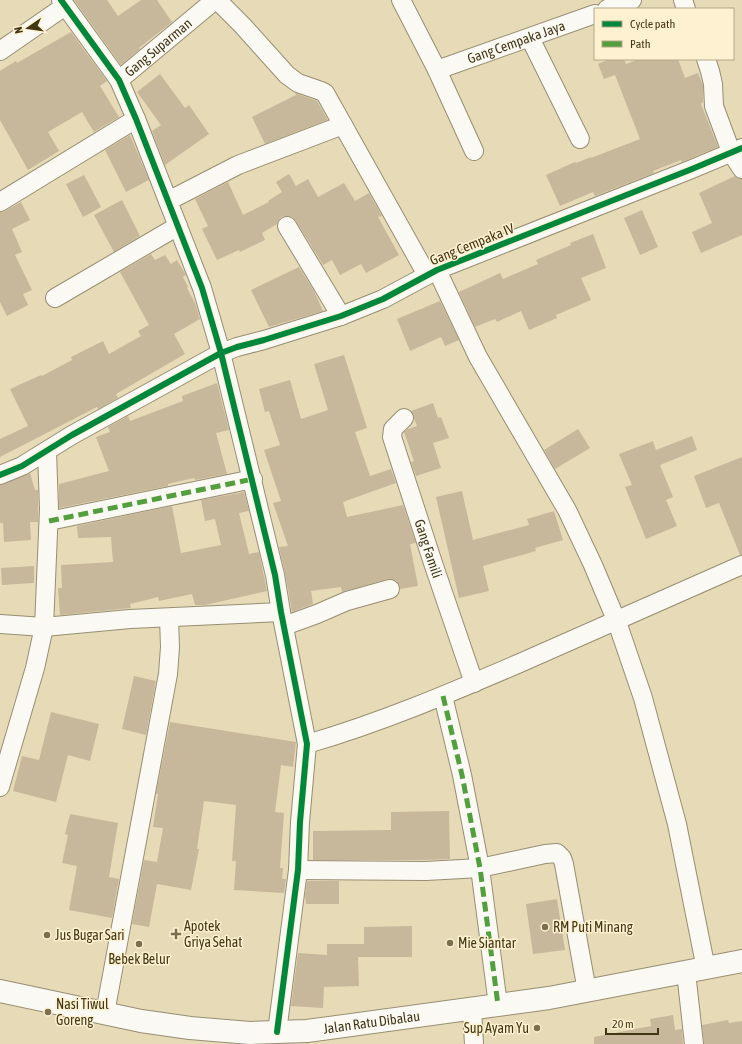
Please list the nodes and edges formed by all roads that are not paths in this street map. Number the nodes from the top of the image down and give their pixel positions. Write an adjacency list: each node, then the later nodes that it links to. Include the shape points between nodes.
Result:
1 (216, 0): 11 (street, Gang Suparman); 13 (street, via 287,75 298,83 325,93)
2 (402, 0): 10 (street)
3 (632, 0): 5 (street)
4 (63, 3): 8 (street); 11 (street)
5 (610, 8)
6 (594, 14): 7 (street, Gang Cempaka Jaya)
7 (530, 38): 10 (street, Gang Cempaka Jaya); 14 (street)
8 (0, 51)
9 (706, 60): 15 (street, via 713,84 714,106)
10 (437, 70): 16 (street)
11 (119, 80): 12 (street)
12 (136, 119): 18 (street); 19 (street)
13 (343, 125): 18 (street, via 238,165); 22 (street)
14 (580, 139)
15 (737, 150): 17 (street); 22 (street, Gang Cempaka IV)
16 (474, 151)
17 (742, 169)
18 (168, 201): 20 (street)
19 (0, 202)
20 (178, 226): 23 (street); 25 (street, via 202,288)
21 (287, 226): 24 (street)
22 (432, 273): 24 (street, Gang Cempaka IV, via 383,299); 35 (street, via 567,510)
23 (55, 298)
24 (341, 316): 25 (street, Gang Cempaka IV)
25 (221, 353): 27 (street, Gang Cempaka IV); 29 (street)
26 (404, 418): 38 (street, Gang Famili, via 393,429 392,436)
27 (47, 451): 28 (street, Gang Cempaka IV); 30 (street)
28 (0, 475)
29 (253, 479): 30 (street); 34 (street, via 275,575)
30 (49, 521): 37 (street)
31 (742, 565): 35 (street)
32 (390, 589): 34 (street, via 347,601 317,614)
33 (169, 618): 34 (street); 37 (street); 50 (street, via 168,674)
34 (282, 619): 40 (street)
35 (616, 622): 38 (street); 45 (street, via 643,698 677,824)
36 (0, 624): 37 (street)
37 (44, 626): 41 (street, via 35,668)
38 (474, 683): 39 (street)
39 (442, 696): 40 (street); 42 (street, via 462,775)
40 (307, 744): 43 (street)
41 (0, 787)
42 (480, 868): 43 (street); 47 (street, via 545,854 560,854 564,864); 48 (street)
43 (298, 870): 51 (street)
44 (742, 961): 45 (main road, Jalan Ratu Dibalau)
45 (696, 970): 47 (main road, Jalan Ratu Dibalau); 53 (street)
46 (0, 991): 50 (main road, Jalan Ratu Dibalau)
47 (586, 991): 48 (main road, Jalan Ratu Dibalau)
48 (498, 1005): 49 (main road, Jalan Ratu Dibalau)
49 (472, 1009): 51 (main road, Jalan Ratu Dibalau, via 307,1031); 52 (street)
50 (105, 1013): 51 (main road, Jalan Ratu Dibalau, via 190,1028 250,1033)
51 (277, 1032)
52 (474, 1044)
53 (694, 1044)

